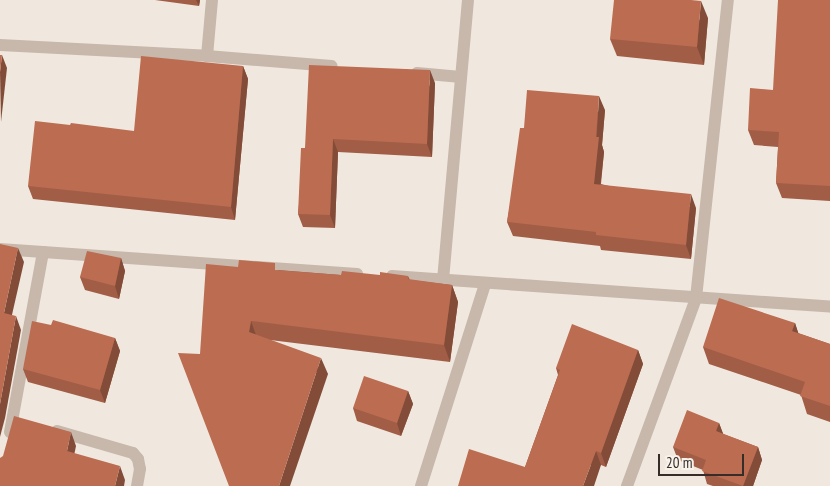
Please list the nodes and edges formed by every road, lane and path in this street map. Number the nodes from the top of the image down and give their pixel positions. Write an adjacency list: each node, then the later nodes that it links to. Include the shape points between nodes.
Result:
1 (212, 0): 5 (street)
2 (468, 0): 8 (street)
3 (728, 0): 13 (street)
4 (0, 45): 5 (street)
5 (206, 56): 6 (street)
6 (344, 67)
7 (403, 72): 8 (street)
8 (462, 76): 11 (street)
9 (0, 250): 10 (street)
10 (43, 252): 11 (street); 16 (street, via 18,421)
11 (443, 280): 12 (street)
12 (485, 284): 13 (street); 18 (street)
13 (696, 298): 14 (street); 19 (street)
14 (830, 307)
15 (41, 427): 17 (street, via 133,453 140,470)
16 (5, 448)
17 (137, 486)
18 (421, 486)
19 (627, 486)

